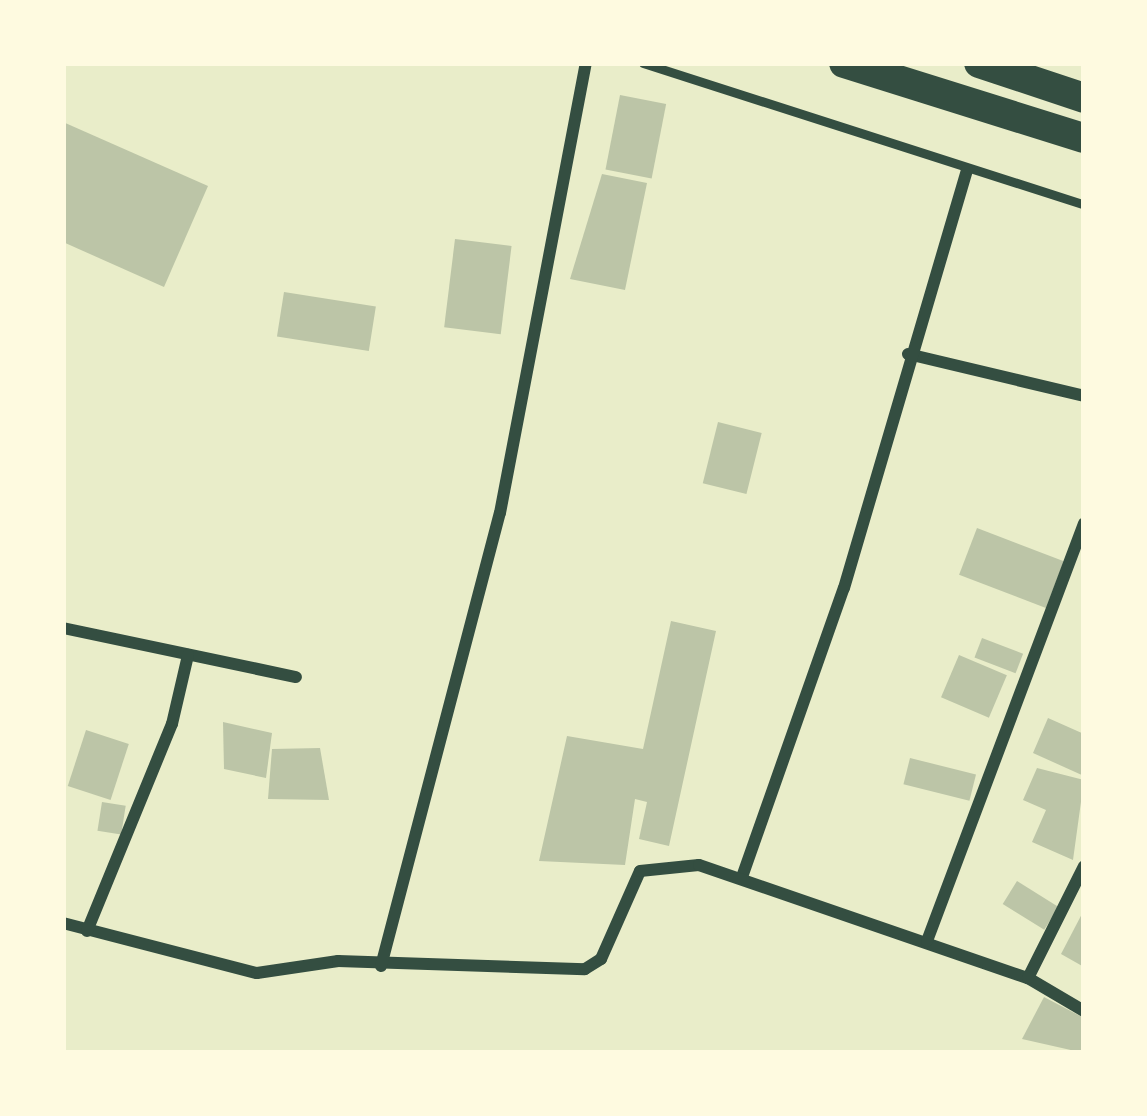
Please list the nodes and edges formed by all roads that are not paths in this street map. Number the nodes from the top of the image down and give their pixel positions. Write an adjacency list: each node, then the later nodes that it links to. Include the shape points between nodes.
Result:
1 (586, 63): 20 (street, via 500,513)
2 (644, 63): 7 (lane)
3 (844, 63): 6 (highway)
4 (979, 63): 5 (highway)
5 (1084, 98)
6 (1084, 138)
7 (967, 170): 8 (lane); 9 (street)
8 (1084, 205)
9 (908, 354): 10 (street); 16 (street, via 844,588)
10 (1084, 396)
11 (1084, 524): 19 (street)
12 (63, 628): 13 (street)
13 (188, 655): 14 (street); 18 (street, via 172,724)
14 (296, 676)
15 (1084, 866): 21 (street)
16 (742, 878): 19 (street); 20 (street, via 674,863 640,871 601,959 585,969)
17 (63, 923): 18 (street)
18 (86, 931): 20 (street, via 257,973 311,962)
19 (927, 941): 21 (street)
20 (381, 966)
21 (1028, 978): 22 (street)
22 (1084, 1011)

